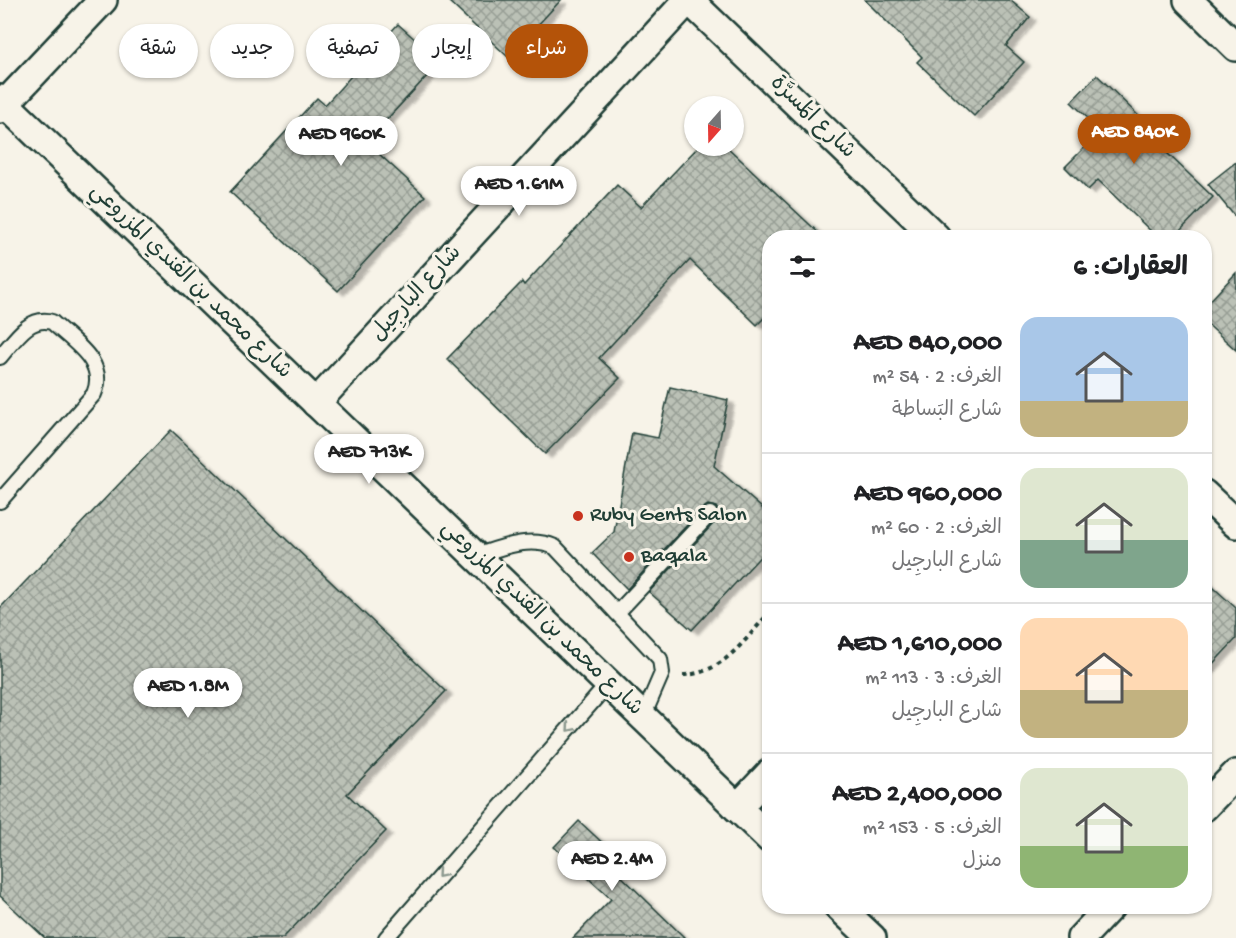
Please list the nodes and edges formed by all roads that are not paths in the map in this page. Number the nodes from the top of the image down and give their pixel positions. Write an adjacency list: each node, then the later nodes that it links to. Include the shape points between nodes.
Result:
1 (103, 0): 5 (street)
2 (688, 0): 6 (street, شارع المَسرَّة); 8 (street, شارع البارجِيل)
3 (1188, 0): 4 (street)
4 (1236, 46)
5 (2, 104): 8 (street, شارع محمد بن الفندي المزروعي)
6 (929, 230)
7 (0, 357): 9 (lane, via 28,326 45,320 52,322 93,361 99,383 94,394)
8 (316, 403): 13 (street, شارع محمد بن الفندي المزروعي)
9 (0, 501)
10 (1212, 502): 12 (street)
11 (710, 514): 14 (lane)
12 (1236, 524)
13 (475, 556): 14 (lane, via 521,542 555,547); 15 (street, شارع محمد بن الفندي المزروعي)
14 (618, 613): 16 (lane, via 660,659 662,673)
15 (608, 684): 16 (street, شارع محمد بن الفندي المزروعي); 24 (lane, one-way to 24)
16 (643, 717): 20 (street, شارع محمد بن الفندي المزروعي)
17 (1236, 774): 19 (street)
18 (762, 781): 20 (street)
19 (1212, 799)
20 (737, 808): 21 (street, شارع محمد بن الفندي المزروعي)
21 (762, 831)
22 (846, 914): 25 (street)
23 (1104, 914): 26 (street)
24 (386, 938)
25 (872, 938)
26 (1081, 938)

